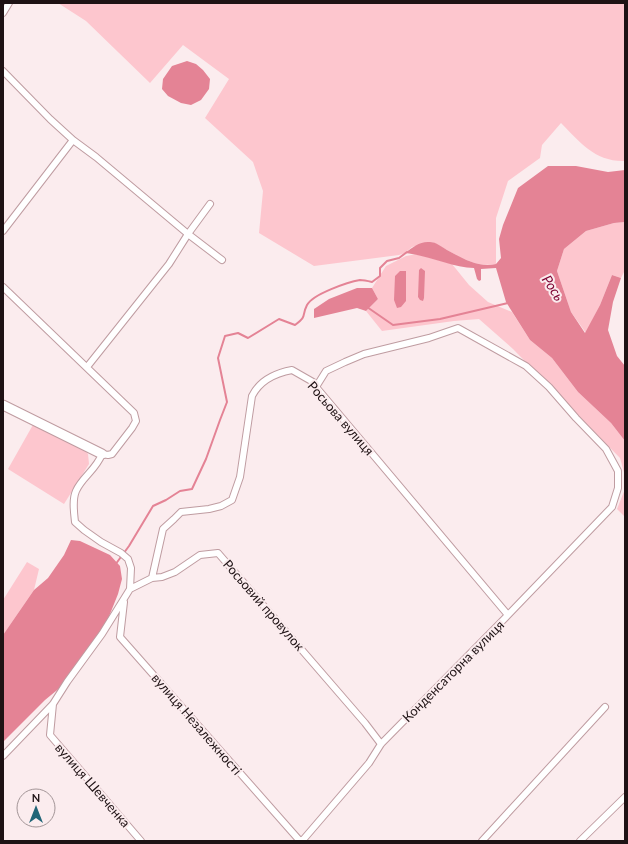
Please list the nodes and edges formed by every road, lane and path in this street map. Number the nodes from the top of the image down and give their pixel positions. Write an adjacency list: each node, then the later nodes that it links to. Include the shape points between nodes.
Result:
1 (10, 3): 2 (street)
2 (3, 13)
3 (3, 71): 4 (street)
4 (73, 140): 6 (street); 7 (street)
5 (210, 204): 7 (street)
6 (3, 231)
7 (188, 234): 8 (street); 10 (street, via 169,264)
8 (222, 260)
9 (3, 287): 10 (street)
10 (87, 367): 13 (street, via 134,413 136,421 112,454)
11 (316, 387): 14 (street, Росьова вулиця, via 313,382 292,370 270,377 256,389 252,396 240,477 232,500 209,509 182,512 166,526 163,529); 17 (street, Росьова вулиця); 17 (street, Конденсаторна вулиця, via 326,371 351,359 458,328 526,366 606,448 618,471 618,488 612,507)
12 (3, 405): 13 (street)
13 (102, 454): 15 (street, via 99,462 76,490 75,522 89,534 124,555 130,568)
14 (152, 578): 15 (street, Росьовий провулок); 20 (street, Росьовий провулок, via 175,572 200,555 218,553)
15 (130, 589): 16 (street)
16 (125, 599): 18 (street); 24 (street, вулиця Незалежності, via 120,637)
17 (508, 615): 20 (street, Конденсаторна вулиця)
18 (53, 704): 21 (street); 23 (street, вулиця Шевченка, via 50,735)
19 (605, 707): 25 (street)
20 (381, 744): 24 (street, Конденсаторна вулиця, via 369,763)
21 (3, 756)
22 (625, 797): 26 (street)
23 (141, 841)
24 (301, 841)
25 (482, 841)
26 (580, 841)

